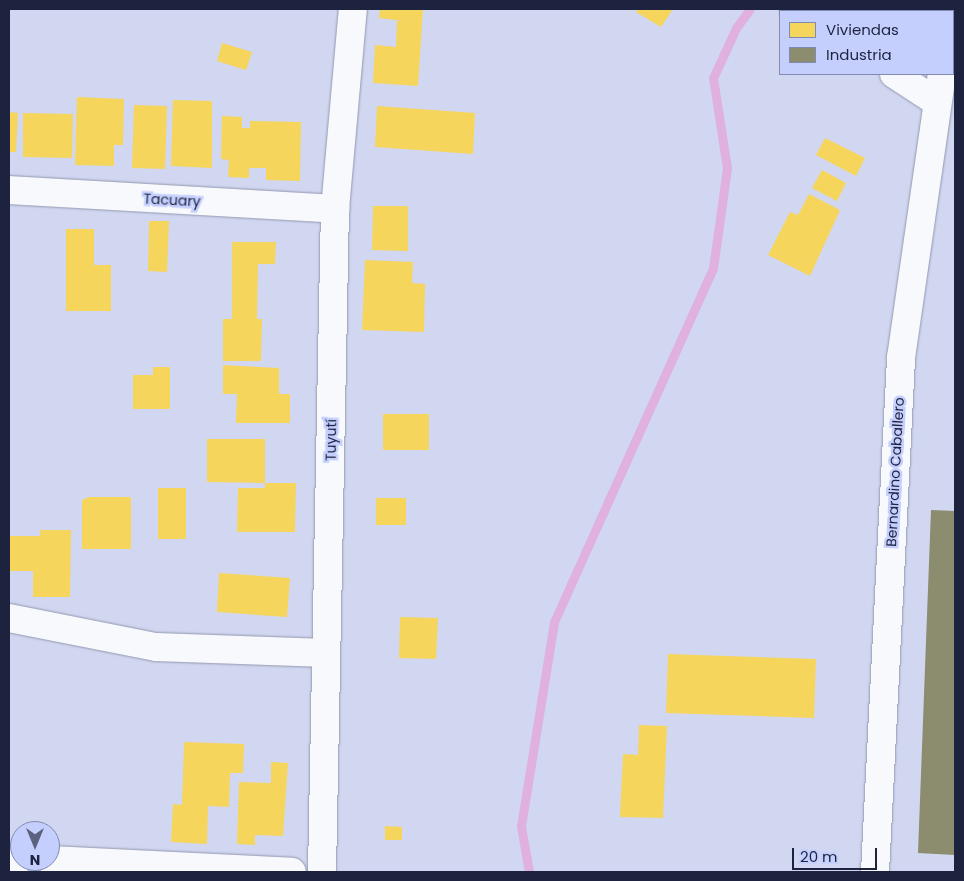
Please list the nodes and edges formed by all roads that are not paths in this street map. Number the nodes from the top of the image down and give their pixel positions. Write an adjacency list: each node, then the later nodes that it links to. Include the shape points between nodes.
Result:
1 (353, 9): 6 (street, Tuyutí)
2 (896, 75): 4 (street)
3 (942, 75): 4 (street, Bernardino Caballero)
4 (937, 102): 12 (street, Bernardino Caballero, via 901,358)
5 (9, 190): 6 (street, Tacuary)
6 (335, 209): 8 (street, Tuyutí)
7 (9, 618): 8 (street, via 156,647)
8 (326, 653): 11 (street, Tuyutí)
9 (60, 860): 10 (street)
10 (292, 872)
11 (322, 872)
12 (875, 872)

